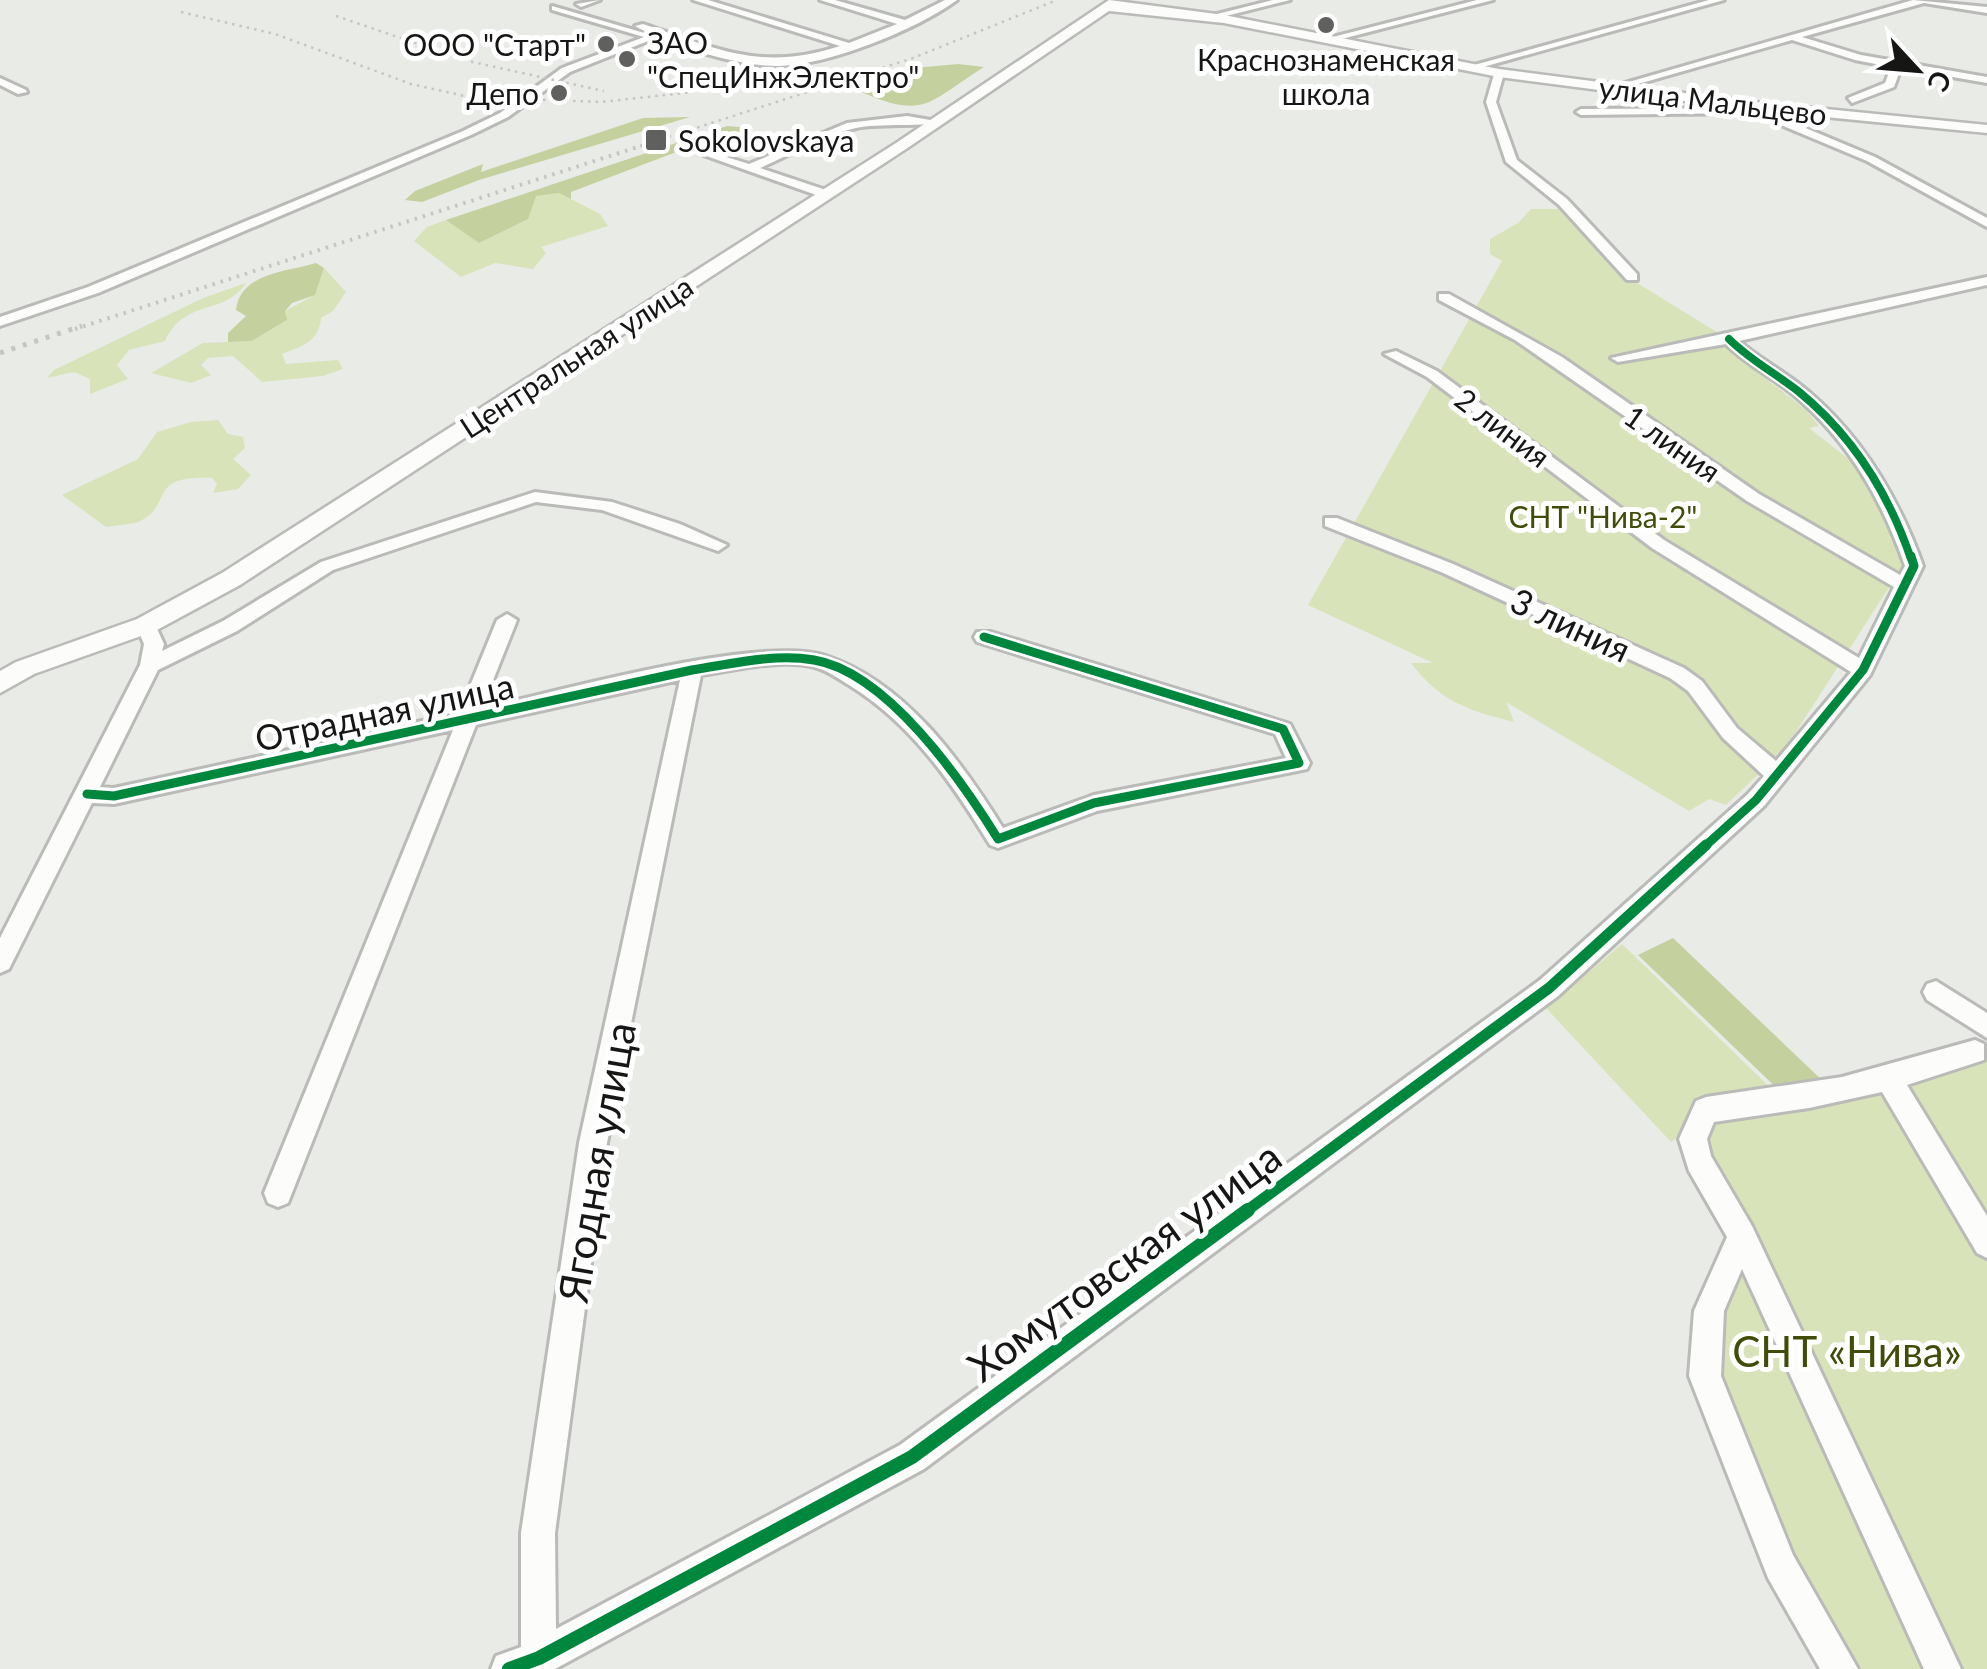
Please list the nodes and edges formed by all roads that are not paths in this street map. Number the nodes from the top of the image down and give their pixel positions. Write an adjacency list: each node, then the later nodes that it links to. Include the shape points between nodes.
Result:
1 (595, 0): 16 (street, via 580,4 758,62 792,63)
2 (698, 0): 16 (street)
3 (825, 0): 13 (street)
4 (952, 0): 13 (street)
5 (1285, 0): 12 (street)
6 (1488, 0): 15 (street)
7 (1720, 0): 18 (street)
8 (1924, 0): 11 (street); 14 (street)
9 (1113, 4): 12 (main road, улица Мальцево); 27 (main road, Центральная улица)
10 (555, 8): 36 (street, via 652,37 580,64 468,133 110,284)
11 (1987, 10)
12 (1210, 17): 15 (main road, улица Мальцево)
13 (905, 24): 16 (street)
14 (1791, 37): 17 (street); 22 (street)
15 (1330, 39): 18 (main road, улица Мальцево)
16 (846, 45)
17 (1896, 65): 20 (street); 24 (street, via 1890,85)
18 (1472, 68): 19 (main road, улица Мальцево)
19 (1499, 73): 22 (main road, улица Мальцево); 33 (street, via 1490,97 1506,153)
20 (1987, 80)
21 (0, 81): 23 (street)
22 (1613, 88): 25 (main road, улица Мальцево)
23 (22, 92)
24 (1852, 100)
25 (1754, 108): 26 (street); 28 (main road, улица Мальцево); 32 (street, via 1871,158)
26 (1581, 112)
27 (936, 122): 30 (street, via 851,125); 44 (main road, Центральная улица, via 323,520)
28 (1987, 129)
29 (704, 153): 30 (street)
30 (748, 169): 31 (street)
31 (819, 192)
32 (1987, 223)
33 (1632, 276)
34 (1987, 281): 37 (street)
35 (1444, 297): 42 (street, 1 линия, via 1566,368 1737,488)
36 (0, 322)
37 (1729, 339): 39 (street); 42 (street, via 1801,393 1868,462 1914,566)
38 (1391, 354): 49 (street, 2 линия, via 1432,374 1658,544)
39 (1618, 358)
40 (1331, 522): 52 (street, 3 линия, via 1677,673)
41 (718, 545): 46 (street, via 603,506 536,497 327,566 230,626)
42 (1904, 585): 49 (street)
43 (507, 620): 51 (street, Отрадная улица)
44 (146, 625): 46 (street, via 154,644); 47 (main road, Центральная улица)
45 (984, 638): 48 (street, Отрадная улица, via 1283,729 1299,763 1094,804 998,839 919,729 873,689 818,660 772,658)
46 (150, 664): 53 (street)
47 (12, 665): 50 (main road, Центральная улица)
48 (692, 670): 51 (street, Отрадная улица); 61 (street, Ягодная улица, via 593,1144 538,1534)
49 (1863, 670): 52 (street)
50 (0, 684)
51 (469, 722): 53 (street, Отрадная улица, via 114,796); 58 (street, Отрадная улица)
52 (1777, 775): 61 (street, Хомутовская улица, via 1727,830 1548,988 912,1457)
53 (87, 794): 54 (street)
54 (0, 962)
55 (1936, 992): 56 (street)
56 (1981, 1040): 57 (street)
57 (1890, 1081): 59 (street, via 1790,1102 1706,1110 1693,1139 1699,1161); 60 (street)
58 (278, 1193)
59 (1742, 1236): 63 (street, via 1709,1311 1705,1376 1780,1566); 64 (street)
60 (1987, 1242)
61 (539, 1658): 62 (street, Хомутовская улица)
62 (510, 1669)
63 (1840, 1669)
64 (1943, 1669)

